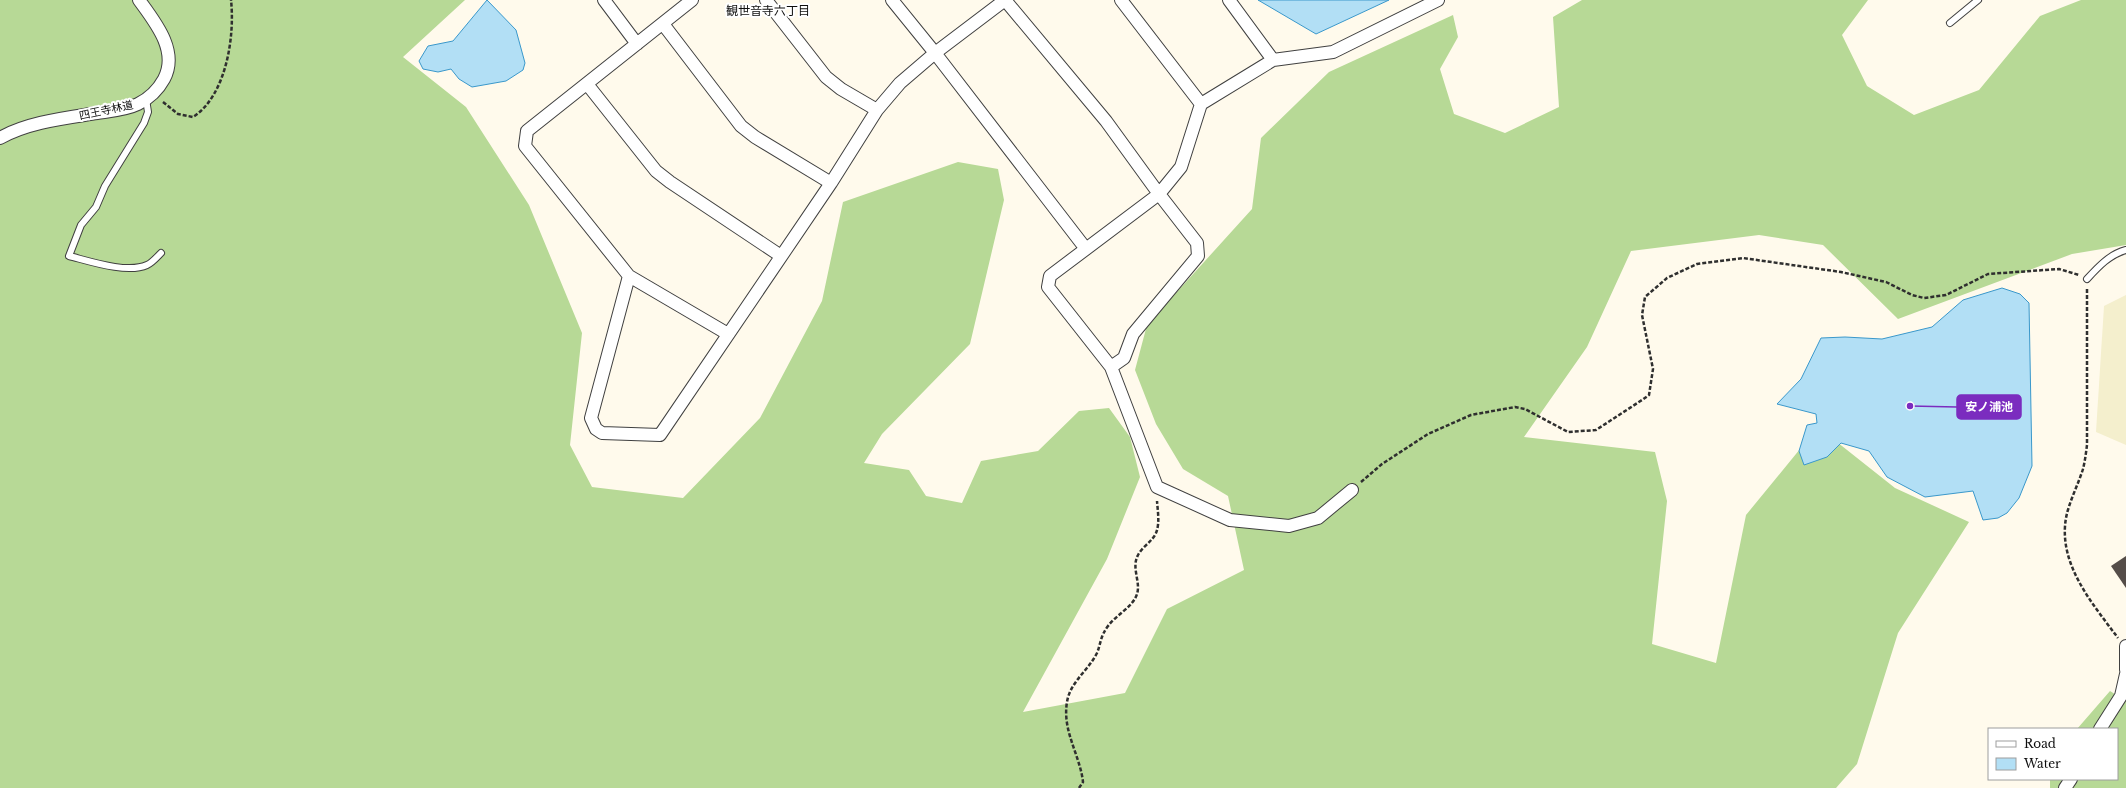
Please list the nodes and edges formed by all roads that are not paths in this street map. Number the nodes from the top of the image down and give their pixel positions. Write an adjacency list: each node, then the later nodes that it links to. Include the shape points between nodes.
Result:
1 (139, 0): 17 (street, via 154,20 165,41 170,59 167,74)
2 (604, 0): 13 (street)
3 (692, 0): 12 (street)
4 (766, 0): 19 (street, via 826,77)
5 (892, 0): 14 (street)
6 (1005, 0): 14 (street); 22 (street, via 1106,121)
7 (1121, 0): 18 (street)
8 (1229, 0): 15 (street)
9 (1438, 0): 15 (street, via 1333,52)
10 (1978, 0): 11 (lane)
11 (1950, 23)
12 (662, 24): 13 (street); 21 (street, via 741,126)
13 (637, 44): 16 (street)
14 (936, 53): 19 (street, via 900,83); 23 (street)
15 (1272, 60): 18 (street)
16 (587, 84): 26 (street, via 656,171); 27 (street, via 527,131 525,146)
17 (150, 96): 20 (street, 四王寺林道, via 124,109 65,118 28,127); 25 (lane, via 144,123 105,186 96,207 81,225 69,256 133,269 148,265)
18 (1201, 104): 22 (street, via 1181,167)
19 (877, 110): 21 (street)
20 (0, 138)
21 (831, 183): 26 (street)
22 (1158, 194): 23 (street); 30 (street, via 1197,243 1198,256 1133,334 1124,358)
23 (1086, 249): 30 (street, via 1050,276 1048,287)
24 (2126, 250): 28 (lane, via 2119,251)
25 (161, 253)
26 (781, 256): 29 (street)
27 (629, 276): 29 (street); 29 (street, via 591,418 596,429 602,433 660,435)
28 (2087, 279)
29 (728, 334)
30 (1111, 367): 31 (street, via 1157,487 1230,520 1289,526 1318,518)
31 (1352, 490)
32 (2126, 647): 33 (street)
33 (2126, 670)
34 (2126, 674): 35 (street, via 2121,696)
35 (2101, 728)

